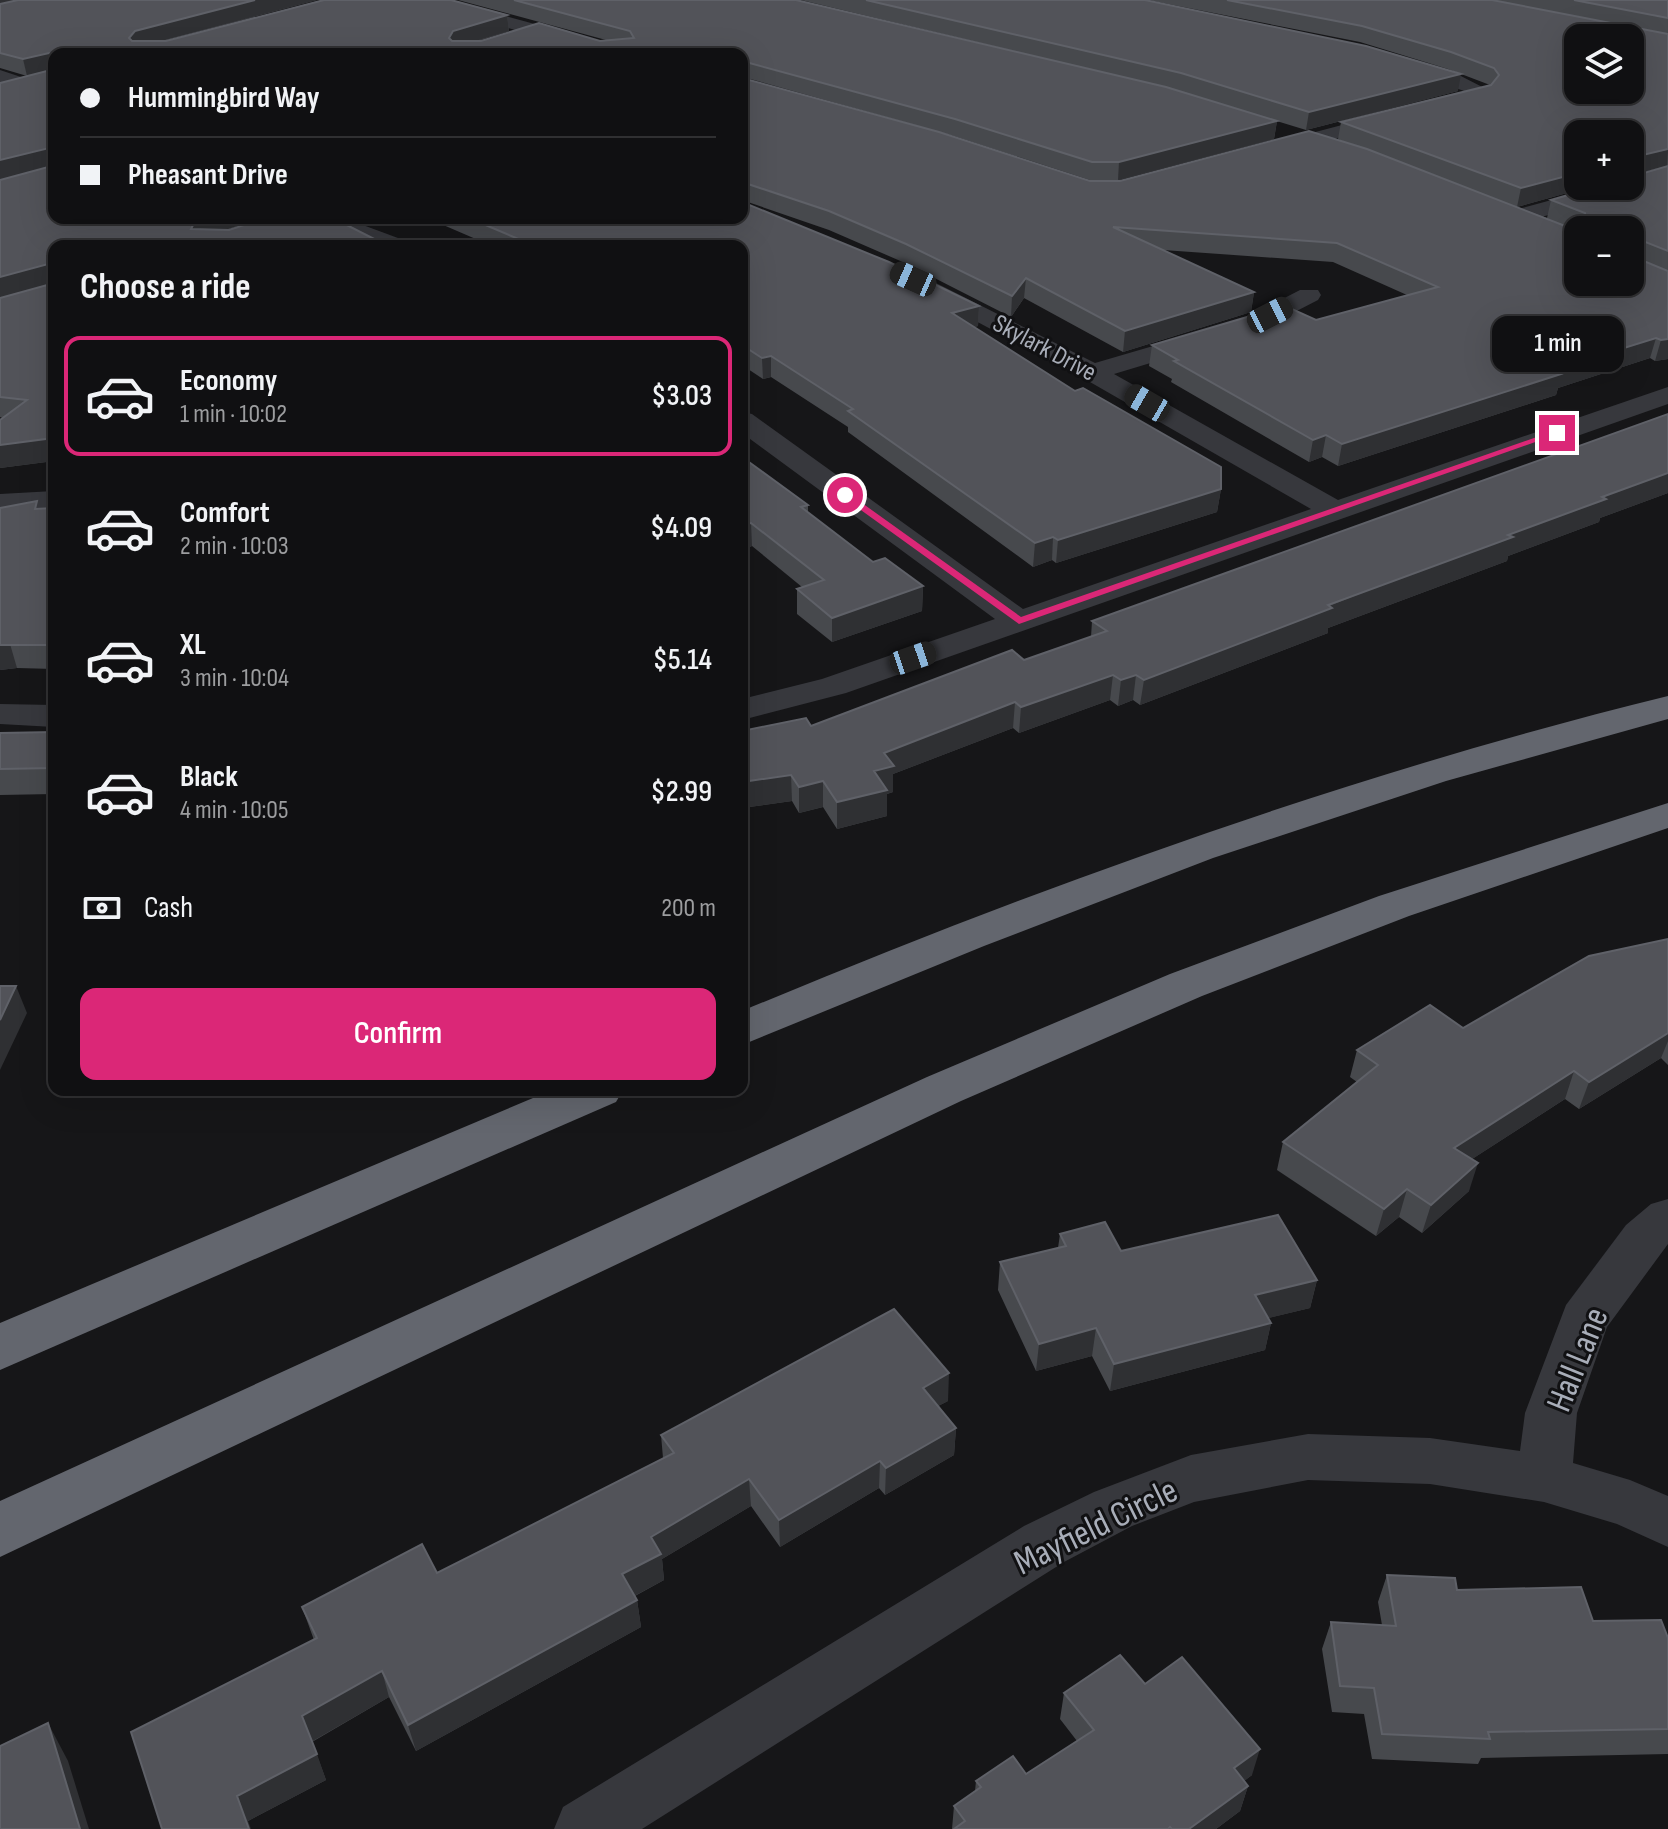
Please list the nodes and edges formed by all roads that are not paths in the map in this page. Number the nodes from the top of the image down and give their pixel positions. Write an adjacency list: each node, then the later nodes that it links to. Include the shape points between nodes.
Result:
1 (428, 0): 2 (street)
2 (539, 31): 3 (street); 4 (street)
3 (505, 41)
4 (601, 48)
5 (1391, 60): 9 (street, via 1482,92)
6 (0, 76): 7 (street)
7 (26, 85)
8 (1272, 127): 9 (street)
9 (1308, 138): 10 (street); 11 (street)
10 (1345, 151)
11 (1247, 157)
12 (1566, 200): 14 (street, via 1512,213)
13 (339, 224): 15 (street)
14 (1542, 227)
15 (382, 240)
16 (905, 276): 18 (street, Skylark Drive)
17 (1309, 295): 18 (street, via 1251,325)
18 (1092, 372): 23 (street, Skylark Drive)
19 (1668, 395): 23 (street)
20 (748, 426): 24 (street)
21 (48, 500): 22 (street)
22 (0, 503)
23 (1334, 510): 24 (street)
24 (1019, 621): 26 (street, via 834,686)
25 (1668, 707): 30 (highway, via 1457,765 1281,822 1077,894)
26 (748, 708)
27 (0, 714): 28 (street)
28 (48, 716)
29 (1668, 815): 36 (highway, via 1394,906 944,1089)
30 (748, 1026)
31 (585, 1096): 33 (highway)
32 (1668, 1217): 34 (street, Hall Lane, via 1643,1238 1584,1319 1551,1413)
33 (0, 1347)
34 (1544, 1478): 35 (street, Mayfield Circle, via 1630,1504); 37 (street, Mayfield Circle, via 1430,1461 1308,1457 1191,1479 1113,1509 1044,1544)
35 (1668, 1522)
36 (0, 1530)
37 (585, 1829)

